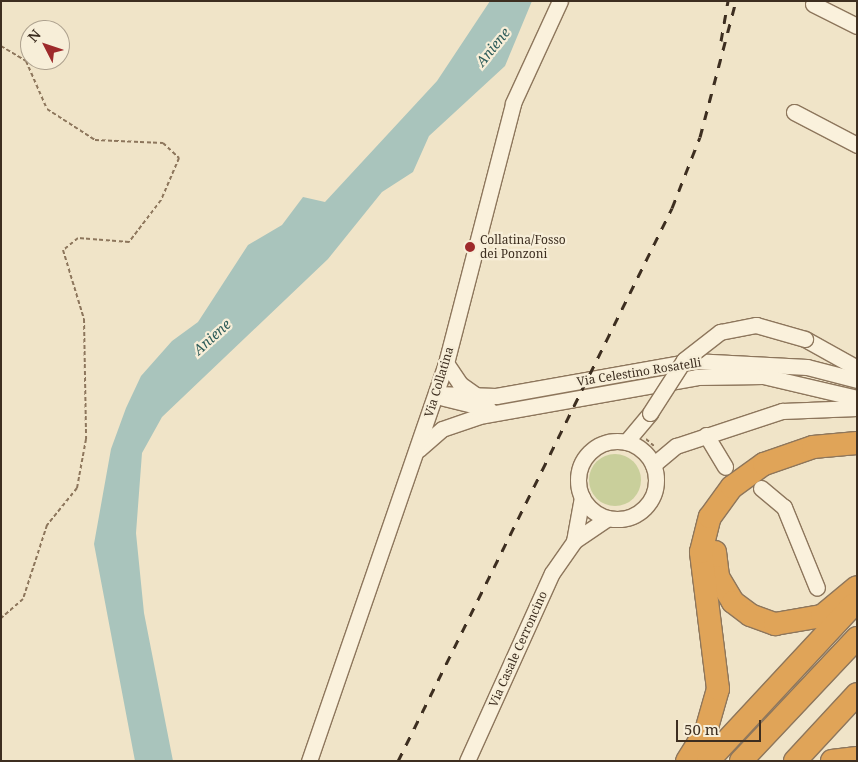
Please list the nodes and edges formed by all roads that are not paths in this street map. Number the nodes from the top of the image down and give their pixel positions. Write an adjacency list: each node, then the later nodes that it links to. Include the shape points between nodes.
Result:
1 (560, 1): 6 (street, Via Collatina, via 510,112)
2 (814, 4): 3 (street)
3 (857, 26)
4 (794, 112): 5 (street)
5 (857, 145)
6 (446, 362): 9 (street, Via Collatina); 10 (street, via 460,384)
7 (857, 368): 15 (street, bridge, via 805,339 756,326 720,332 684,360 650,413)
8 (857, 380): 10 (street, Via Celestino Rosatelli, via 807,367 693,361)
9 (436, 394): 10 (street, Via Celestino Rosatelli); 13 (street, Via Celestino Rosatelli, via 460,405); 17 (street, Via Collatina)
10 (480, 397)
11 (857, 398): 13 (street, Via Celestino Rosatelli, via 763,376 697,377)
12 (857, 408): 14 (street, via 782,412)
13 (500, 411): 17 (street, Via Celestino Rosatelli, via 447,427)
14 (706, 435): 19 (street, via 676,446); 20 (street)
15 (626, 442): 19 (street, via 642,451); 22 (street, Via Casale Cerroncino, via 601,445 587,456 579,473)
16 (857, 443): 34 (highway, via 813,447 764,464 732,487 710,517 701,552 718,689 710,722)
17 (417, 450): 32 (street, Via Collatina)
18 (857, 455): 25 (highway, via 809,460 759,479 725,513 715,546 716,570 729,597 750,615 770,623 791,625 816,618)
19 (653, 465): 23 (street, Via Casale Cerroncino, via 655,486 647,506 622,519)
20 (725, 466)
21 (761, 488): 26 (street, via 784,507)
22 (582, 497): 23 (street, via 588,507); 24 (street, Via Casale Cerroncino)
23 (608, 518): 24 (street, Via Casale Cerroncino)
24 (574, 541): 33 (street, Via Casale Cerroncino, via 552,573)
25 (857, 587)
26 (817, 588)
27 (857, 600): 35 (highway)
28 (857, 638): 36 (highway)
29 (857, 658): 37 (highway)
30 (857, 694): 38 (highway)
31 (857, 758): 39 (highway)
32 (309, 761)
33 (467, 761)
34 (687, 761)
35 (708, 761)
36 (741, 761)
37 (760, 761)
38 (795, 761)
39 (832, 761)

